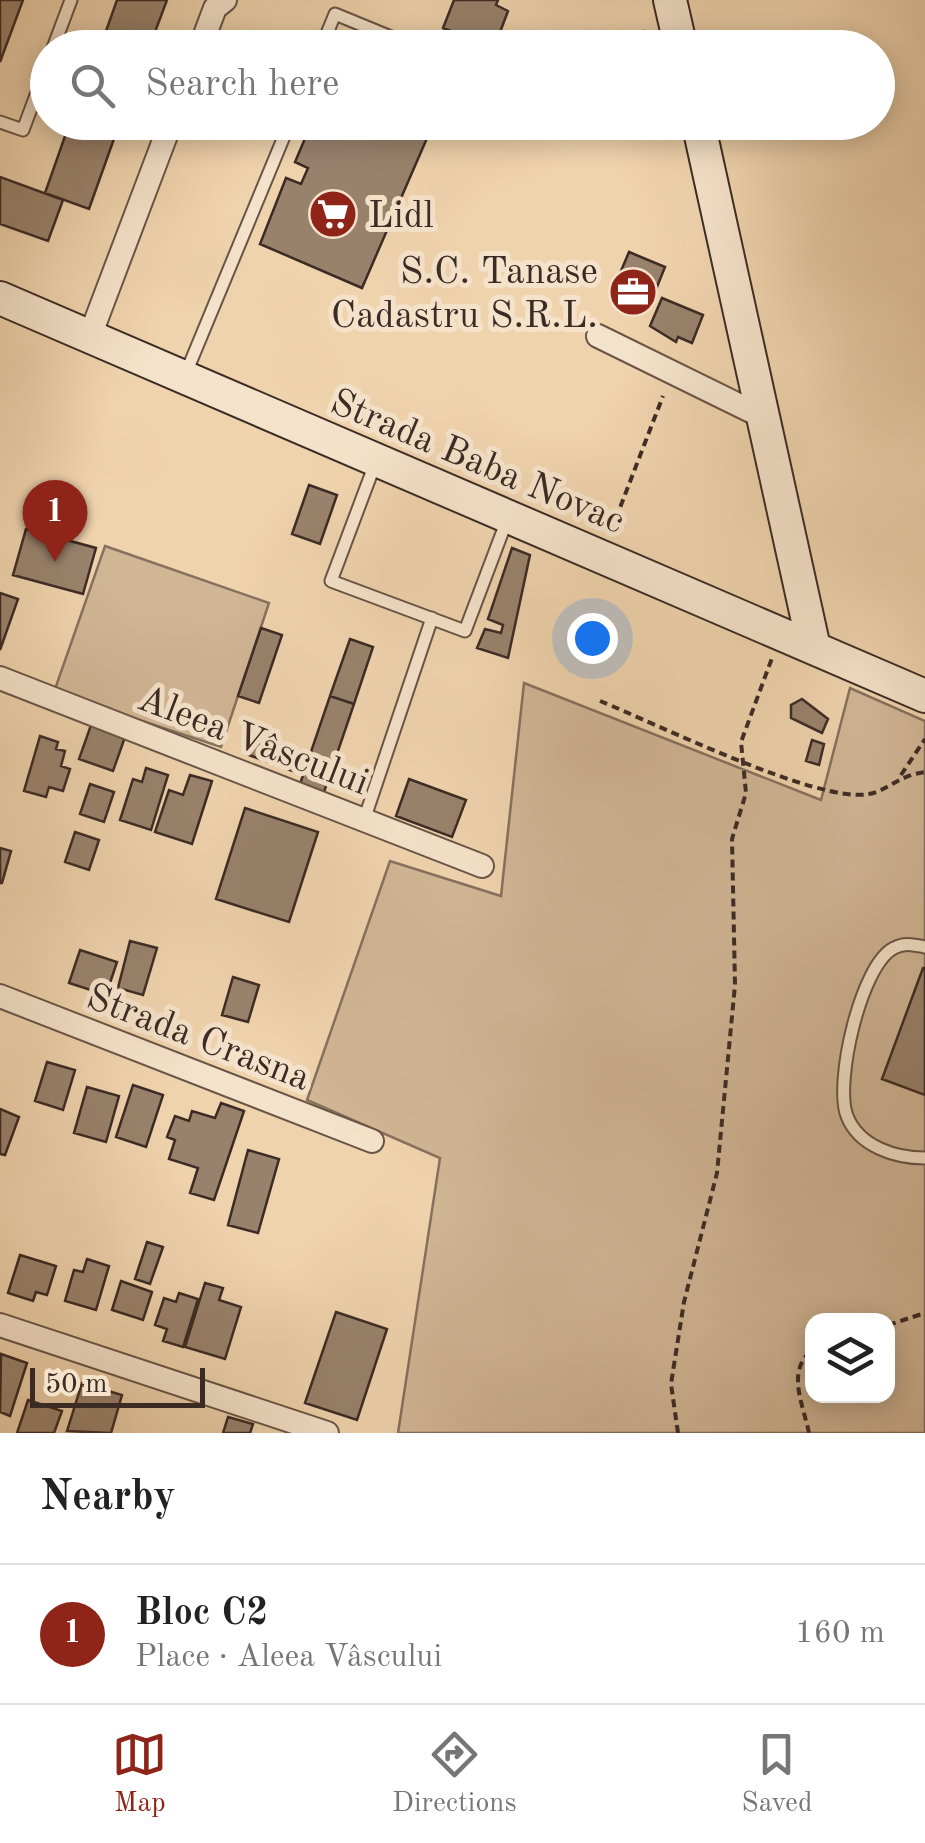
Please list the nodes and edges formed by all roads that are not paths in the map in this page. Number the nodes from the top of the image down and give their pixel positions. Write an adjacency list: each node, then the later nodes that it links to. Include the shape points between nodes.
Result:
1 (71, 0): 4 (lane)
2 (225, 0): 5 (street)
3 (670, 0): 8 (main road)
4 (60, 30)
5 (207, 30)
6 (328, 30): 7 (lane, via 335,14)
7 (374, 30)
8 (677, 30)
9 (30, 109): 10 (lane, via 22,130)
10 (0, 122)
11 (164, 140): 15 (street)
12 (283, 140): 17 (lane)
13 (702, 140): 18 (main road)
14 (0, 298): 15 (main road, Strada Baba Novac)
15 (90, 336): 17 (main road, Strada Baba Novac)
16 (598, 336): 18 (street)
17 (184, 377): 19 (main road, Strada Baba Novac)
18 (764, 418): 22 (main road)
19 (376, 460): 20 (main road, Strada Baba Novac); 21 (lane, via 331,581)
20 (508, 517): 21 (lane, via 465,631); 22 (main road, Strada Baba Novac)
21 (432, 618): 25 (lane)
22 (814, 648): 24 (main road, Strada Baba Novac)
23 (0, 678): 25 (street, Aleea Vâscului)
24 (925, 696)
25 (364, 820): 26 (street, Aleea Vâscului)
26 (482, 866)
27 (925, 947): 30 (lane, via 892,948 869,977 854,1023 846,1114 887,1154)
28 (0, 996): 29 (street, Strada Crasna)
29 (372, 1141)
30 (925, 1158)
31 (0, 1324): 32 (street)
32 (328, 1433)

